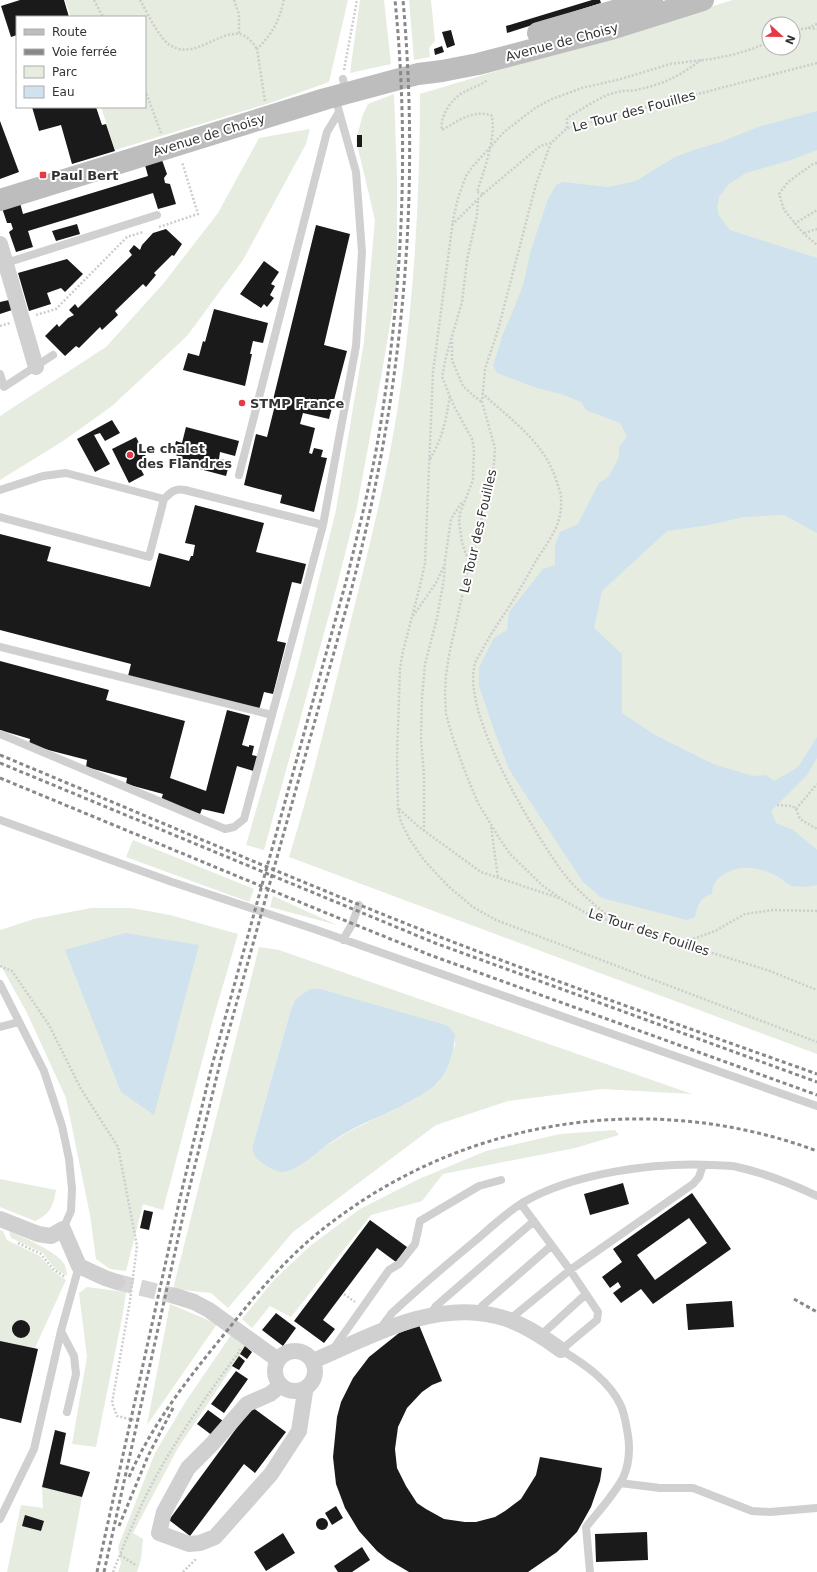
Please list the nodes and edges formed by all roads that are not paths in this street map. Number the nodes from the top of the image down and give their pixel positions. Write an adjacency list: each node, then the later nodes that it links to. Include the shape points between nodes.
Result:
1 (652, 0): 5 (main road, Avenue de Choisy, via 442,61)
2 (659, 0): 4 (lane)
3 (688, 2): 4 (main road, Avenue de Choisy)
4 (635, 21): 5 (main road, Avenue de Choisy, via 478,64)
5 (418, 74): 6 (main road, Avenue de Choisy)
6 (341, 95): 7 (main road, Avenue de Choisy); 14 (lane, via 327,132); 18 (lane, via 356,172 362,252 356,346)
7 (0, 200)
8 (157, 215): 10 (lane)
9 (0, 244): 10 (street)
10 (6, 264): 12 (street)
11 (53, 355): 12 (lane)
12 (36, 367): 13 (lane, via 4,387)
13 (0, 374)
14 (239, 475)
15 (0, 490): 16 (lane, via 43,476 66,473)
16 (164, 499): 17 (lane, via 149,557); 18 (lane, via 170,492 184,490)
17 (0, 517)
18 (323, 525): 20 (lane)
19 (0, 647): 20 (lane)
20 (272, 715): 21 (lane, via 244,819 234,827 225,829)
21 (0, 734)
22 (0, 820): 24 (lane)
23 (359, 905): 24 (lane)
24 (343, 940): 28 (lane)
25 (0, 984): 26 (lane)
26 (19, 1022): 27 (lane); 35 (lane, via 44,1071 62,1126 72,1189 70,1211)
27 (0, 1027)
28 (817, 1106)
29 (704, 1165): 31 (lane, via 736,1167 797,1186); 32 (lane, via 672,1165 595,1176 561,1185); 37 (lane, via 699,1178 693,1184)
30 (501, 1180): 48 (lane, via 479,1186 420,1221 415,1244 399,1264 389,1270 361,1308 336,1345)
31 (817, 1196)
32 (521, 1204): 34 (lane); 46 (lane, via 493,1225 392,1313)
33 (5, 1221): 35 (street, via 38,1234 51,1236)
34 (534, 1221): 36 (lane); 43 (lane, via 436,1306)
35 (63, 1229): 38 (street)
36 (551, 1246): 37 (lane); 42 (lane)
37 (570, 1270): 40 (lane); 44 (lane)
38 (77, 1273): 39 (street); 45 (lane)
39 (117, 1282)
40 (586, 1294): 47 (lane); 49 (lane, via 598,1312 597,1320)
41 (175, 1296): 50 (street, via 209,1310)
42 (477, 1313): 43 (street); 44 (street)
43 (428, 1316): 46 (street)
44 (510, 1321): 47 (street)
45 (61, 1331): 54 (lane, via 74,1356 76,1374); 57 (lane, via 34,1449)
46 (378, 1333): 48 (street)
47 (540, 1336): 49 (street)
48 (338, 1350): 51 (street)
49 (561, 1350): 55 (lane, via 602,1379 619,1401 629,1443 628,1460)
50 (278, 1360): 51 (street, via 294,1350 301,1351); 52 (street, via 275,1373)
51 (313, 1361): 53 (street, via 315,1377)
52 (281, 1385): 53 (street, via 293,1391); 53 (street, via 270,1394 247,1404 188,1468 164,1512 159,1533 189,1544 216,1537 271,1474 299,1431 306,1392)
53 (304, 1389)
54 (67, 1412)
55 (620, 1483): 56 (lane, via 660,1488 692,1488 752,1511); 58 (lane, via 586,1527)
56 (817, 1508)
57 (0, 1519)
58 (590, 1572)

